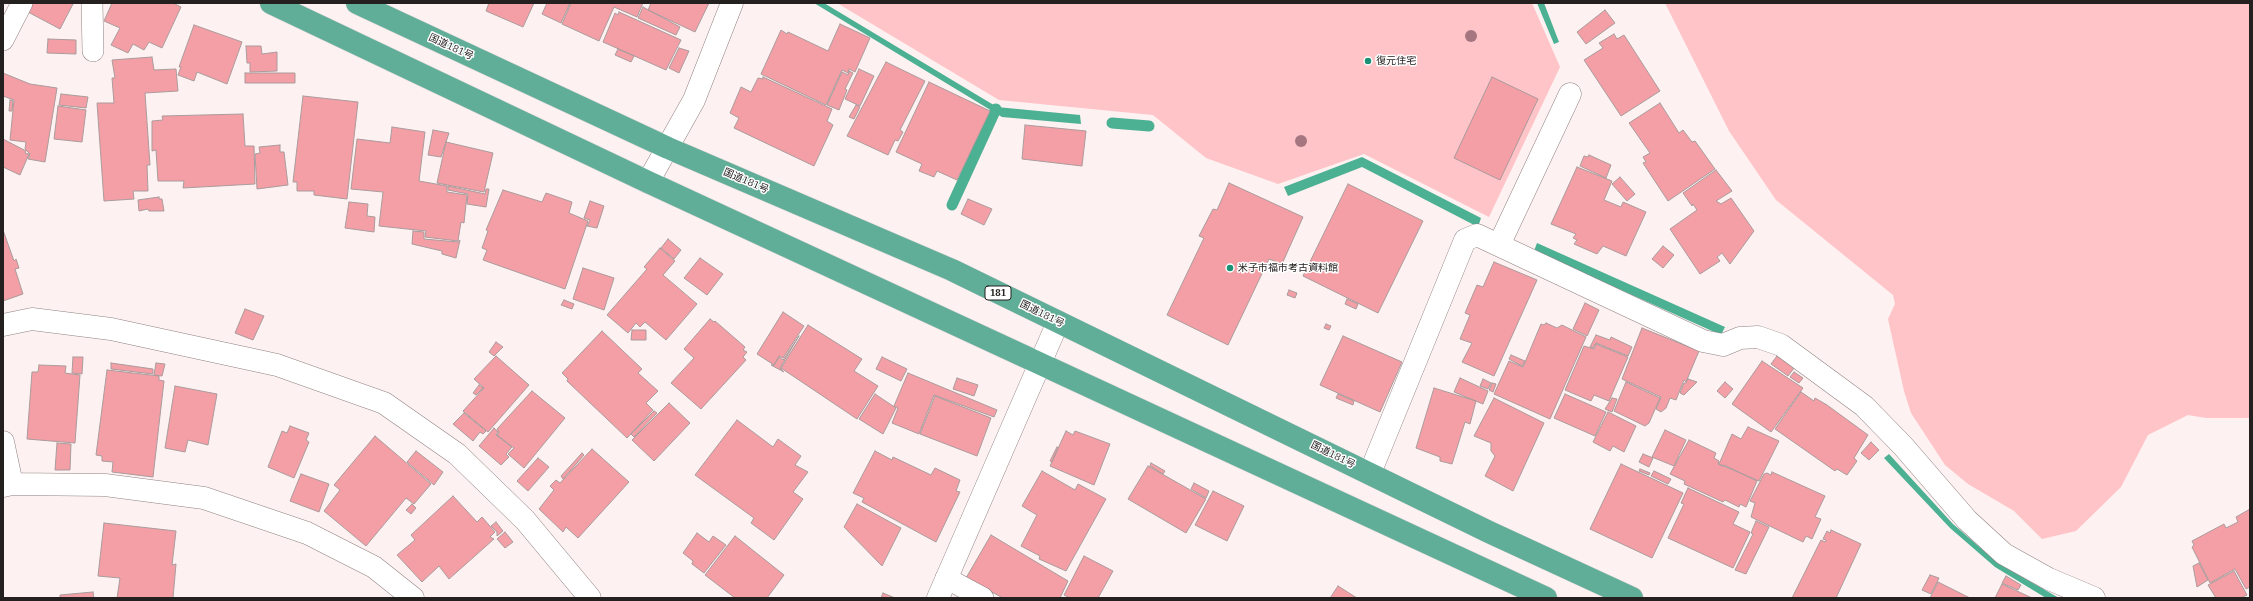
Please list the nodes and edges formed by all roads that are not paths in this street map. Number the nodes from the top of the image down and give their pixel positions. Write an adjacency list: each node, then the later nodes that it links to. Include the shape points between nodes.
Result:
1 (22, 3): 6 (lane)
2 (92, 3): 7 (lane)
3 (271, 3): 10 (highway)
4 (357, 3): 9 (highway, 国道181号 / 181)
5 (732, 3): 9 (street, via 694,100)
6 (3, 40)
7 (93, 51)
8 (1570, 94): 11 (street)
9 (668, 148): 10 (street); 12 (highway, 国道181号 / 181, via 952,270)
10 (648, 182): 14 (highway)
11 (1499, 245): 16 (street, via 1477,234 1465,240); 25 (street, via 1703,341 1723,345 1740,338 1758,337 1781,345 1864,406 1967,520 2004,554 2049,579)
12 (1058, 322): 14 (street); 16 (highway, 国道181号 / 181)
13 (3, 325): 20 (street, via 32,319 111,329 277,365 384,403 462,460 525,520)
14 (1039, 363): 18 (street); 23 (highway)
15 (3, 442): 17 (street)
16 (1370, 473): 24 (highway, 国道181号 / 181, via 1489,532)
17 (7, 485): 19 (street, via 105,485 204,498 307,533 374,567)
18 (946, 578): 21 (street); 22 (lane)
19 (413, 598)
20 (590, 598)
21 (938, 598)
22 (983, 598)
23 (1546, 598)
24 (1632, 598)
25 (2094, 598)

